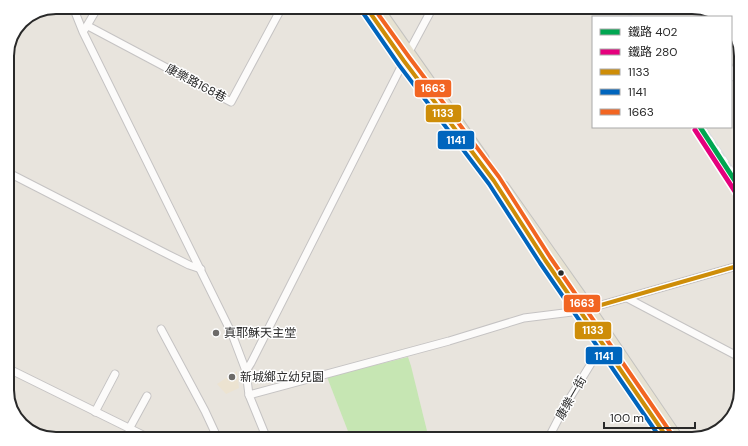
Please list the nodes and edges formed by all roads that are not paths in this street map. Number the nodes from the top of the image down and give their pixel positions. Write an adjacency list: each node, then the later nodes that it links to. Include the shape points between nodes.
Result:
1 (76, 14): 8 (street)
2 (94, 14): 7 (street)
3 (278, 14): 7 (street, 康樂路168巷, via 231,102)
4 (371, 14): 10 (main road)
5 (383, 14): 9 (main road)
6 (429, 14): 9 (street)
7 (88, 26): 8 (street)
8 (83, 32): 13 (street)
9 (409, 52): 10 (street); 15 (main road)
10 (404, 61): 16 (main road, via 494,181); 20 (street)
11 (14, 176): 13 (street, via 178,260)
12 (734, 267): 14 (street)
13 (201, 269): 20 (street, via 232,334)
14 (627, 298): 15 (street); 19 (street)
15 (590, 308): 16 (street); 18 (main road)
16 (580, 312): 18 (main road); 23 (street, via 524,318)
17 (161, 329): 28 (street)
18 (607, 342): 30 (street, 康樂一街, via 565,406); 31 (main road); 32 (main road)
19 (734, 354)
20 (246, 371): 23 (street)
21 (14, 372): 25 (street)
22 (115, 374): 25 (street)
23 (249, 395): 29 (street)
24 (147, 396): 26 (street)
25 (95, 412): 26 (street)
26 (129, 429): 27 (street)
27 (136, 432)
28 (215, 432)
29 (264, 432)
30 (552, 432)
31 (664, 432)
32 (674, 432)

